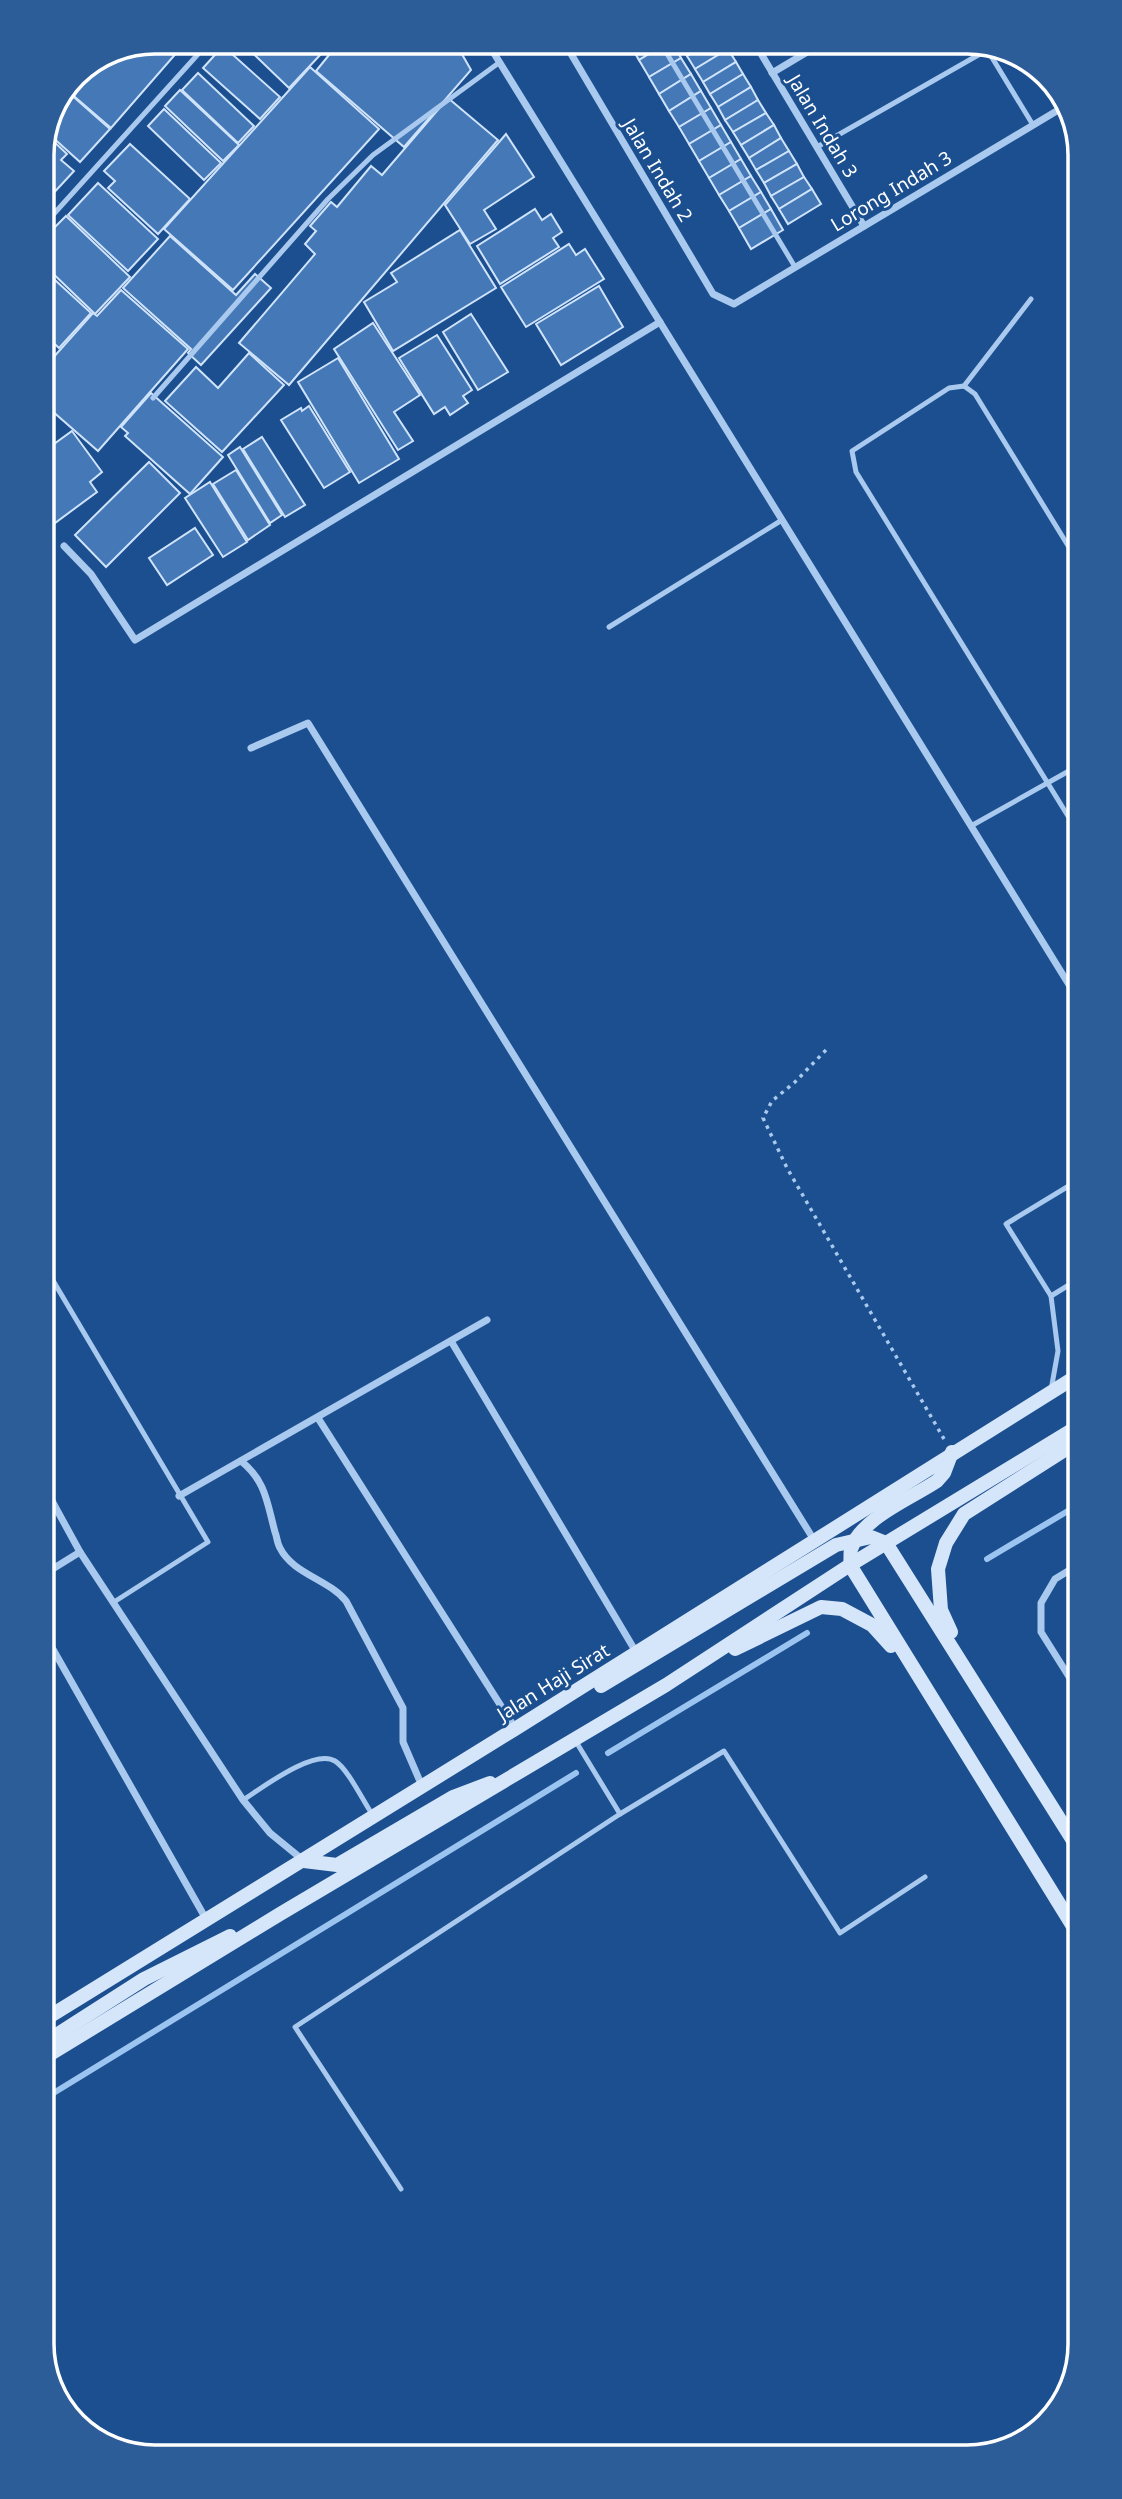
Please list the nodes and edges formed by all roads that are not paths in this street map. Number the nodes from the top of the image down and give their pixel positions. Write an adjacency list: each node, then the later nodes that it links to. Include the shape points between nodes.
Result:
1 (198, 54): 14 (lane)
2 (495, 54): 9 (street)
3 (571, 54): 18 (street, Jalan Indah 2, via 713,294)
4 (667, 54): 16 (lane)
5 (761, 54): 10 (street, Jalan Indah 3)
6 (804, 54): 10 (street)
7 (975, 54): 13 (lane)
8 (992, 58): 12 (lane)
9 (500, 62): 19 (street); 21 (lane, via 373,155 328,199)
10 (772, 73): 13 (street, Jalan Indah 3)
11 (1057, 111): 12 (street, Lorong Indah 3)
12 (1033, 125): 15 (street, Lorong Indah 3)
13 (817, 148): 15 (street, Jalan Indah 3)
14 (54, 214)
15 (864, 226): 16 (street, Lorong Indah 3)
16 (795, 267): 18 (street, Lorong Indah 3)
17 (1031, 299): 20 (lane)
18 (734, 304)
19 (660, 322): 22 (street); 23 (street, via 135,640 91,574)
20 (964, 386): 24 (lane, via 975,394); 28 (lane, via 949,388 852,451 856,472)
21 (153, 398)
22 (782, 520): 25 (lane); 30 (street)
23 (64, 546)
24 (1068, 546)
25 (609, 627)
26 (251, 748): 47 (street, via 308,723)
27 (1068, 772): 28 (lane)
28 (1048, 785): 29 (lane); 30 (lane)
29 (1068, 816)
30 (971, 826): 31 (street)
31 (1068, 983)
32 (1068, 1186): 35 (lane, via 1006,1224)
33 (54, 1283): 45 (lane)
34 (1068, 1286): 35 (lane)
35 (1051, 1296): 39 (lane, via 1058,1351)
36 (487, 1320): 37 (street)
37 (451, 1340): 40 (street); 56 (street)
38 (1068, 1381): 39 (main road, Jalan Haji Sirat)
39 (1050, 1392): 43 (main road, Jalan Haji Sirat)
40 (318, 1418): 44 (street); 61 (street)
41 (1068, 1432): 49 (main road)
42 (1068, 1448): 57 (main road, via 964,1514 946,1543 938,1570 941,1610)
43 (952, 1452): 47 (main road, Jalan Haji Sirat); 48 (main road, via 937,1481 872,1522)
44 (242, 1461): 45 (street); 64 (street, via 263,1486 279,1547 290,1562 337,1590 346,1601 403,1708 403,1742)
45 (179, 1496): 54 (lane, via 208,1542)
46 (54, 1505): 50 (street)
47 (814, 1539): 56 (main road, Jalan Haji Sirat)
48 (858, 1539): 49 (main road, via 871,1537); 51 (main road, via 851,1548); 61 (main road, via 836,1545 601,1686)
49 (886, 1543): 51 (main road); 57 (main road)
50 (80, 1552): 52 (street); 54 (street)
51 (850, 1565): 59 (main road); 60 (main road)
52 (54, 1568)
53 (1068, 1571): 58 (street, via 1055,1579 1041,1603 1041,1632)
54 (114, 1602): 65 (street)
55 (54, 1651): 73 (street)
56 (636, 1652): 61 (main road, Jalan Haji Sirat)
57 (967, 1670): 68 (main road)
58 (1068, 1675)
59 (918, 1676): 60 (main road, via 872,1625 842,1609 821,1607); 72 (main road)
60 (666, 1685): 62 (main road)
61 (515, 1729): 64 (main road, Jalan Haji Sirat)
62 (575, 1740): 63 (main road); 66 (lane)
63 (524, 1770): 69 (main road, via 453,1797 337,1865); 71 (main road)
64 (422, 1787): 67 (main road, Jalan Haji Sirat)
65 (243, 1800): 67 (lane, via 304,1763 326,1759 342,1768); 69 (street, via 270,1833)
66 (620, 1814): 70 (lane, via 724,1751 840,1933); 77 (lane, via 295,2027)
67 (373, 1817): 69 (main road, Jalan Haji Sirat)
68 (1068, 1832)
69 (303, 1861): 73 (main road, Jalan Haji Sirat)
70 (925, 1877)
71 (280, 1914): 75 (main road, via 144,1979); 76 (main road)
72 (1068, 1918)
73 (206, 1919): 74 (main road, Jalan Haji Sirat)
74 (54, 2014)
75 (54, 2037)
76 (54, 2052)
77 (401, 2189)

